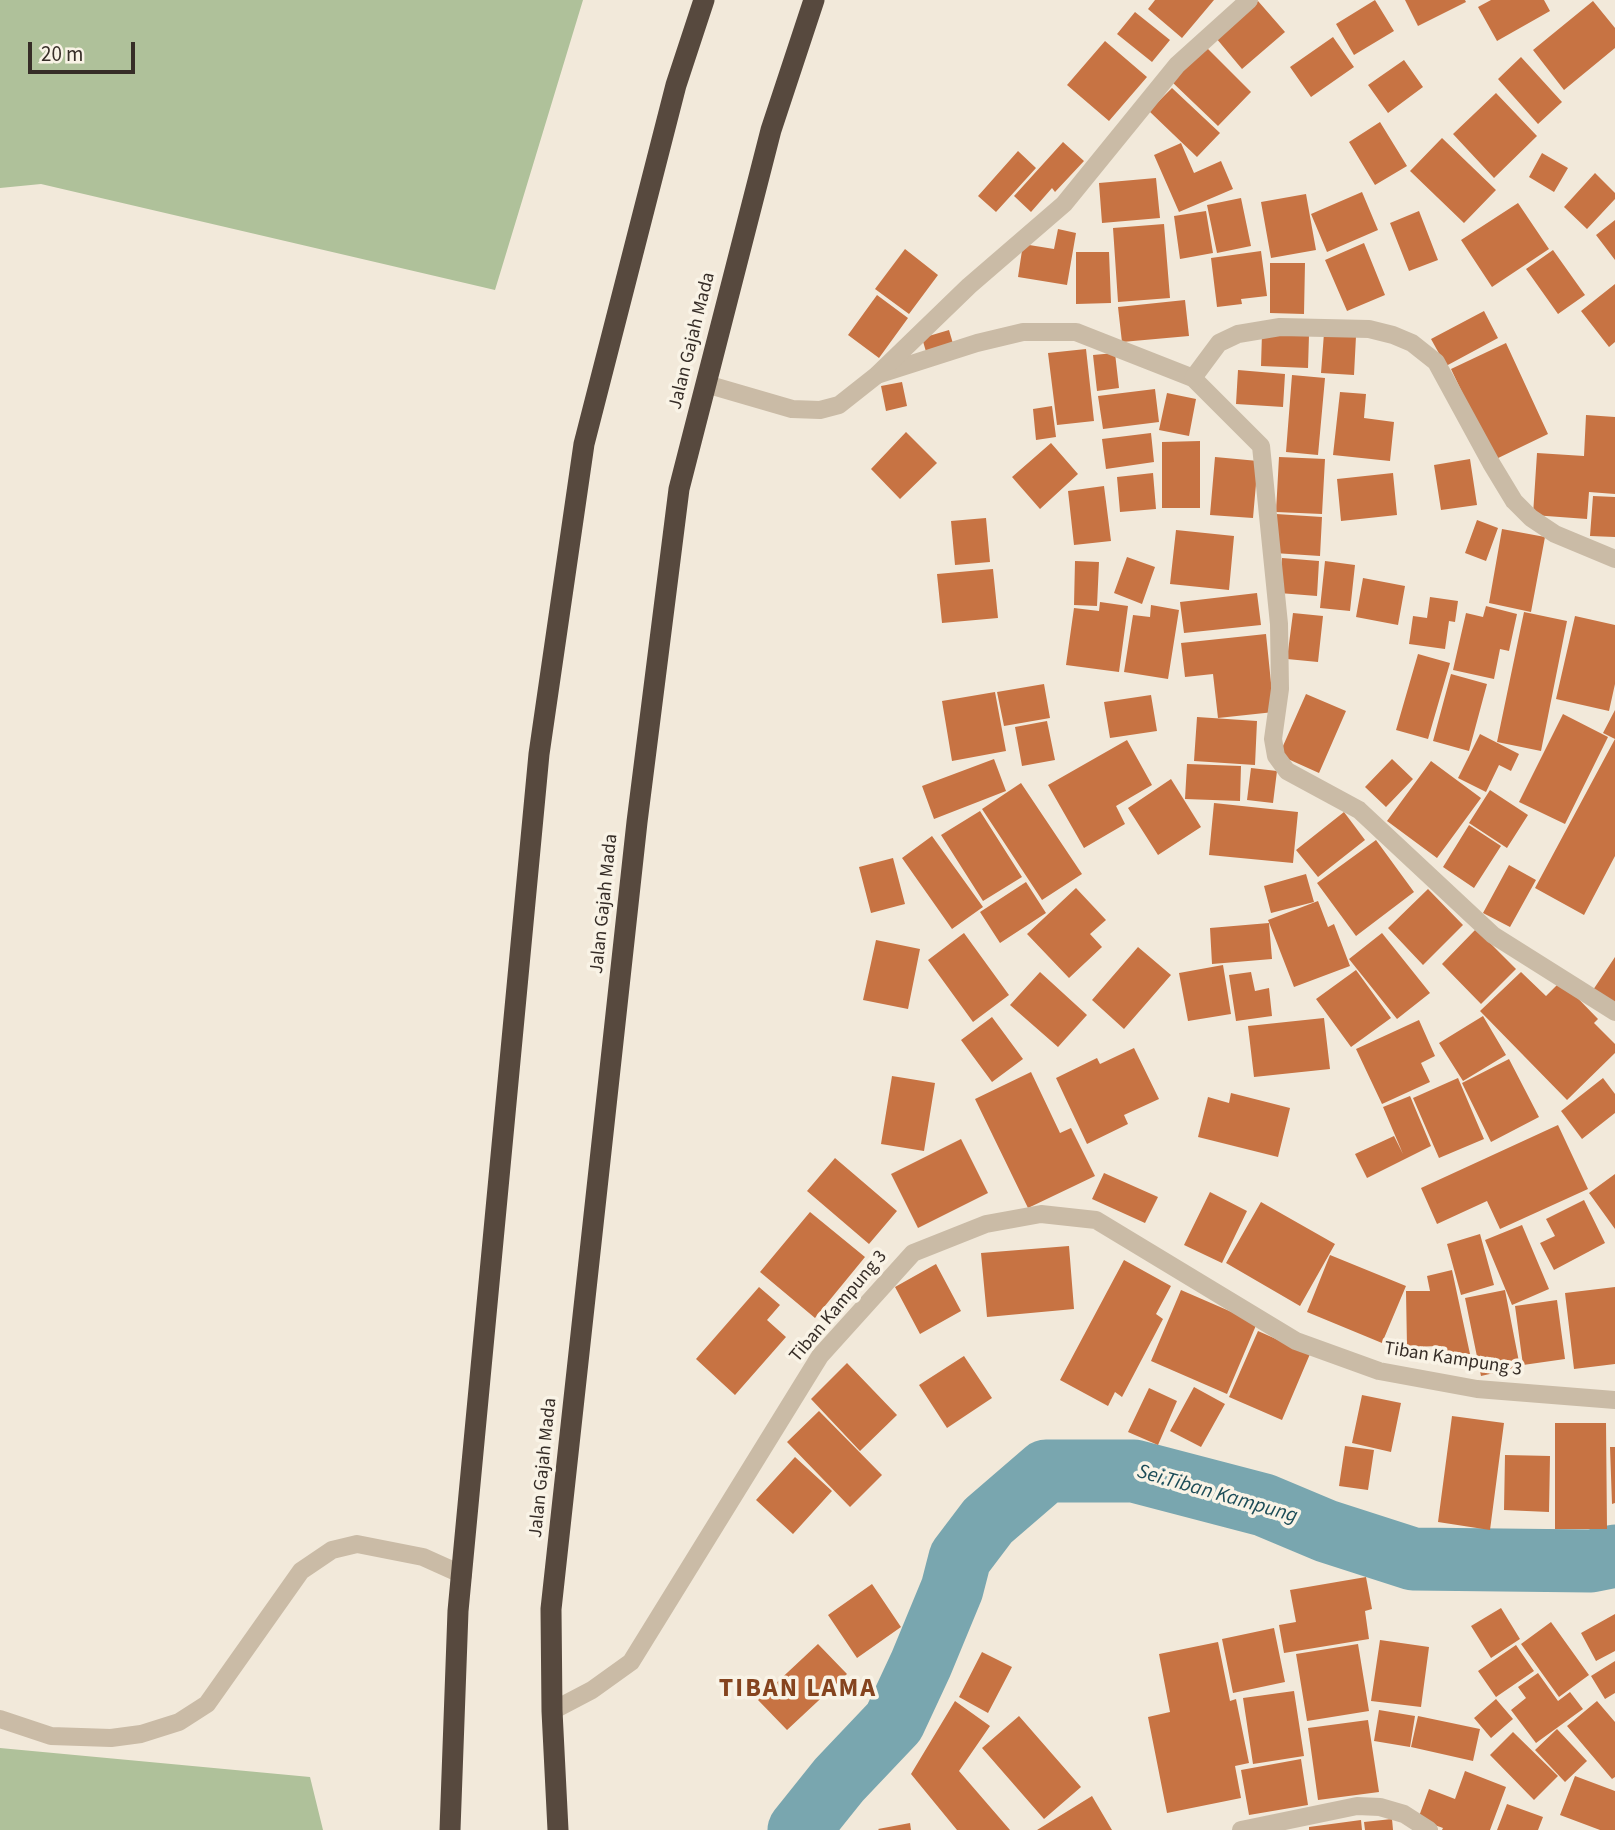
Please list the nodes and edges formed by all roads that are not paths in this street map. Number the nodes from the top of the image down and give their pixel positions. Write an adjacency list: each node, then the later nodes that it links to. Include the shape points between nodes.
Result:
1 (704, 0): 10 (highway, via 676,85 584,444 539,754)
2 (814, 0): 6 (highway, Jalan Gajah Mada, via 771,130)
3 (1249, 0): 4 (street, via 1177,65 1064,204 969,286)
4 (877, 375): 5 (street, via 1023,332 1076,332); 6 (street, via 839,405 820,410 792,409)
5 (1193, 378): 7 (street, via 1219,343 1238,334 1280,327 1369,328 1412,343 1436,362 1514,501 1555,534); 8 (street, via 1261,446 1279,624 1276,756 1287,771 1359,810 1493,935)
6 (706, 384): 11 (highway, Jalan Gajah Mada, via 679,489 637,822 551,1609)
7 (1615, 559)
8 (1615, 1012)
9 (1615, 1400): 11 (street, Tiban Kampung 3, via 1477,1389 1379,1371 1296,1341 1096,1220 1041,1214 986,1224 913,1253 820,1356 631,1662)
10 (463, 1575): 12 (street, via 423,1557 357,1544 332,1550 301,1571 207,1704 179,1721 111,1738 51,1736); 13 (highway)
11 (552, 1712): 14 (highway, Jalan Gajah Mada)
12 (0, 1719)
13 (450, 1830)
14 (558, 1830)
15 (1241, 1830): 16 (street, via 1357,1806 1404,1814)
16 (1429, 1830)

